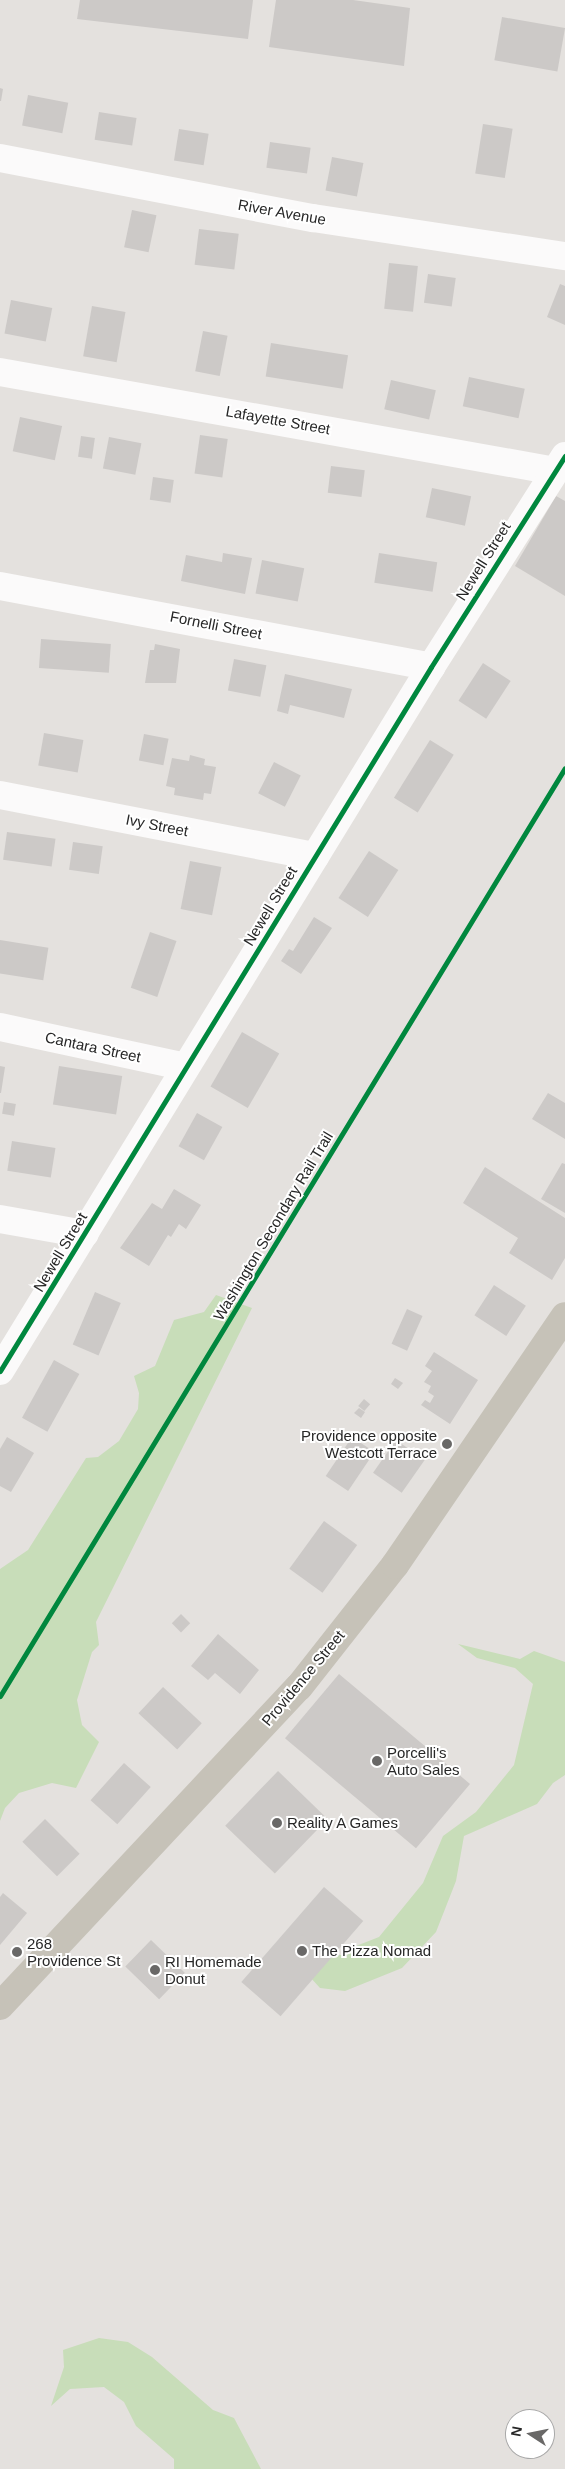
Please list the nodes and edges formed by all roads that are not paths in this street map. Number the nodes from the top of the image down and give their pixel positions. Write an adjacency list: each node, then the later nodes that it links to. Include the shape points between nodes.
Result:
1 (0, 158): 2 (street, River Avenue, via 313,218)
2 (565, 256)
3 (0, 372): 4 (street, Lafayette Street)
4 (560, 463): 6 (street, Newell Street)
5 (0, 586): 6 (street, Fornelli Street)
6 (431, 667): 8 (street, Newell Street)
7 (0, 794): 8 (street, Ivy Street)
8 (315, 856): 10 (street, Newell Street)
9 (0, 1027): 10 (street, Cantara Street)
10 (186, 1068): 12 (street, Newell Street)
11 (0, 1219): 12 (street)
12 (85, 1234): 14 (street, Newell Street)
13 (565, 1316): 15 (main road, Providence Street, via 395,1565 299,1687)
14 (0, 1371)
15 (0, 2006)

